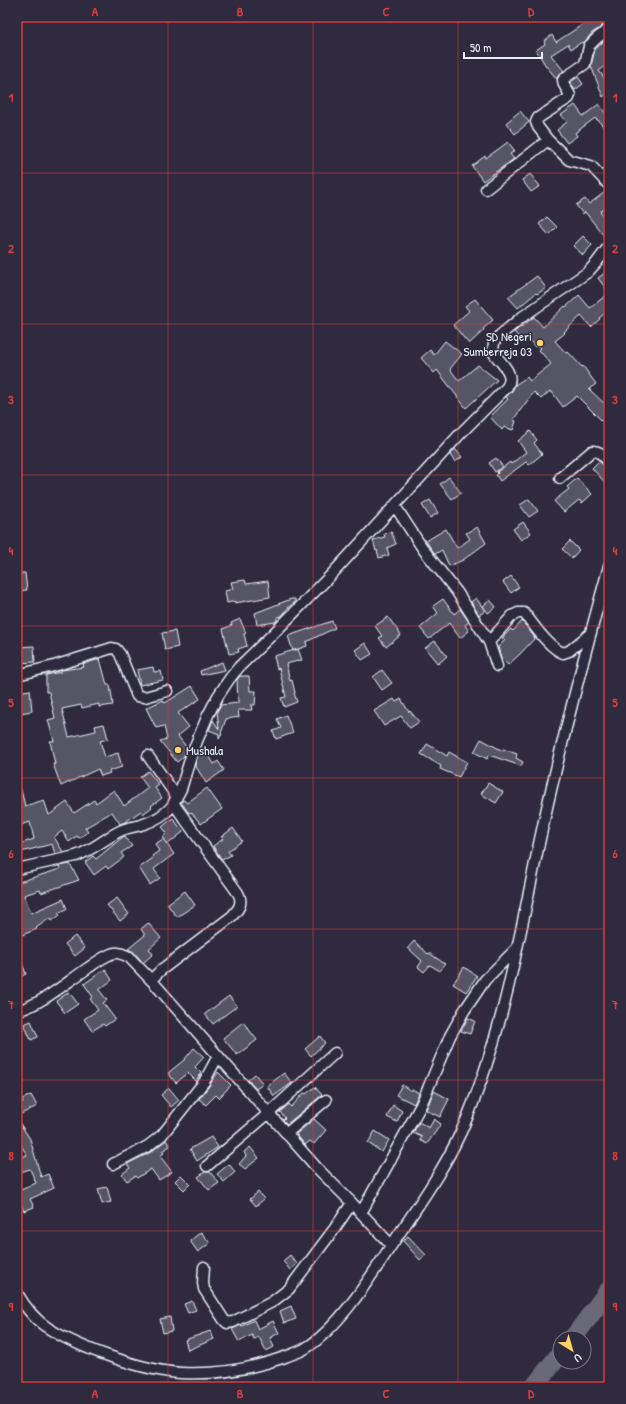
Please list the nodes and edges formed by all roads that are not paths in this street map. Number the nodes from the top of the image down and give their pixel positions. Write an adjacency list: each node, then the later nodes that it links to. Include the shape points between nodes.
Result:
1 (609, 29): 2 (street, via 589,46 585,64 563,80 569,98 538,118 538,127)
2 (548, 140): 3 (street, via 569,160 591,166); 4 (street)
3 (609, 185)
4 (486, 189)
5 (609, 246): 8 (street, via 588,272 522,317 494,342 493,352 509,373 510,383)
6 (609, 462): 7 (street, via 596,450 592,451)
7 (560, 478)
8 (395, 506): 11 (street, via 423,549 457,592); 16 (street, via 328,579 230,678 208,715)
9 (609, 566): 10 (street)
10 (591, 633): 11 (street, via 563,653 557,651 524,614 518,613 512,616); 18 (street, via 554,774)
11 (489, 642): 12 (street)
12 (497, 666)
13 (17, 675): 14 (street, via 112,648 120,654 137,696 145,697)
14 (167, 691)
15 (148, 756): 16 (street)
16 (176, 800): 17 (street, via 165,814 154,821 125,828 85,853); 19 (street, via 241,901 231,917 161,970)
17 (17, 870)
18 (517, 948): 29 (street, via 485,980 464,1011 447,1042 421,1104); 30 (street, via 485,1068 467,1118 446,1161)
19 (152, 981): 20 (street, via 125,954 110,954 40,1000); 22 (street)
20 (17, 1011)
21 (335, 1053): 24 (street)
22 (218, 1056): 24 (street); 26 (street, via 204,1082 162,1135 148,1146)
23 (326, 1100): 25 (street)
24 (269, 1113): 25 (street); 27 (street)
25 (287, 1133): 28 (street)
26 (113, 1164)
27 (207, 1166)
28 (352, 1203): 29 (street); 31 (street, via 289,1289 272,1302 233,1322 227,1323 224,1320 204,1289)
29 (361, 1213): 30 (street)
30 (391, 1245): 32 (street, via 350,1305 310,1346 268,1363 216,1373 173,1372 139,1365 96,1351 47,1328 33,1316)
31 (204, 1267)
32 (17, 1294)

